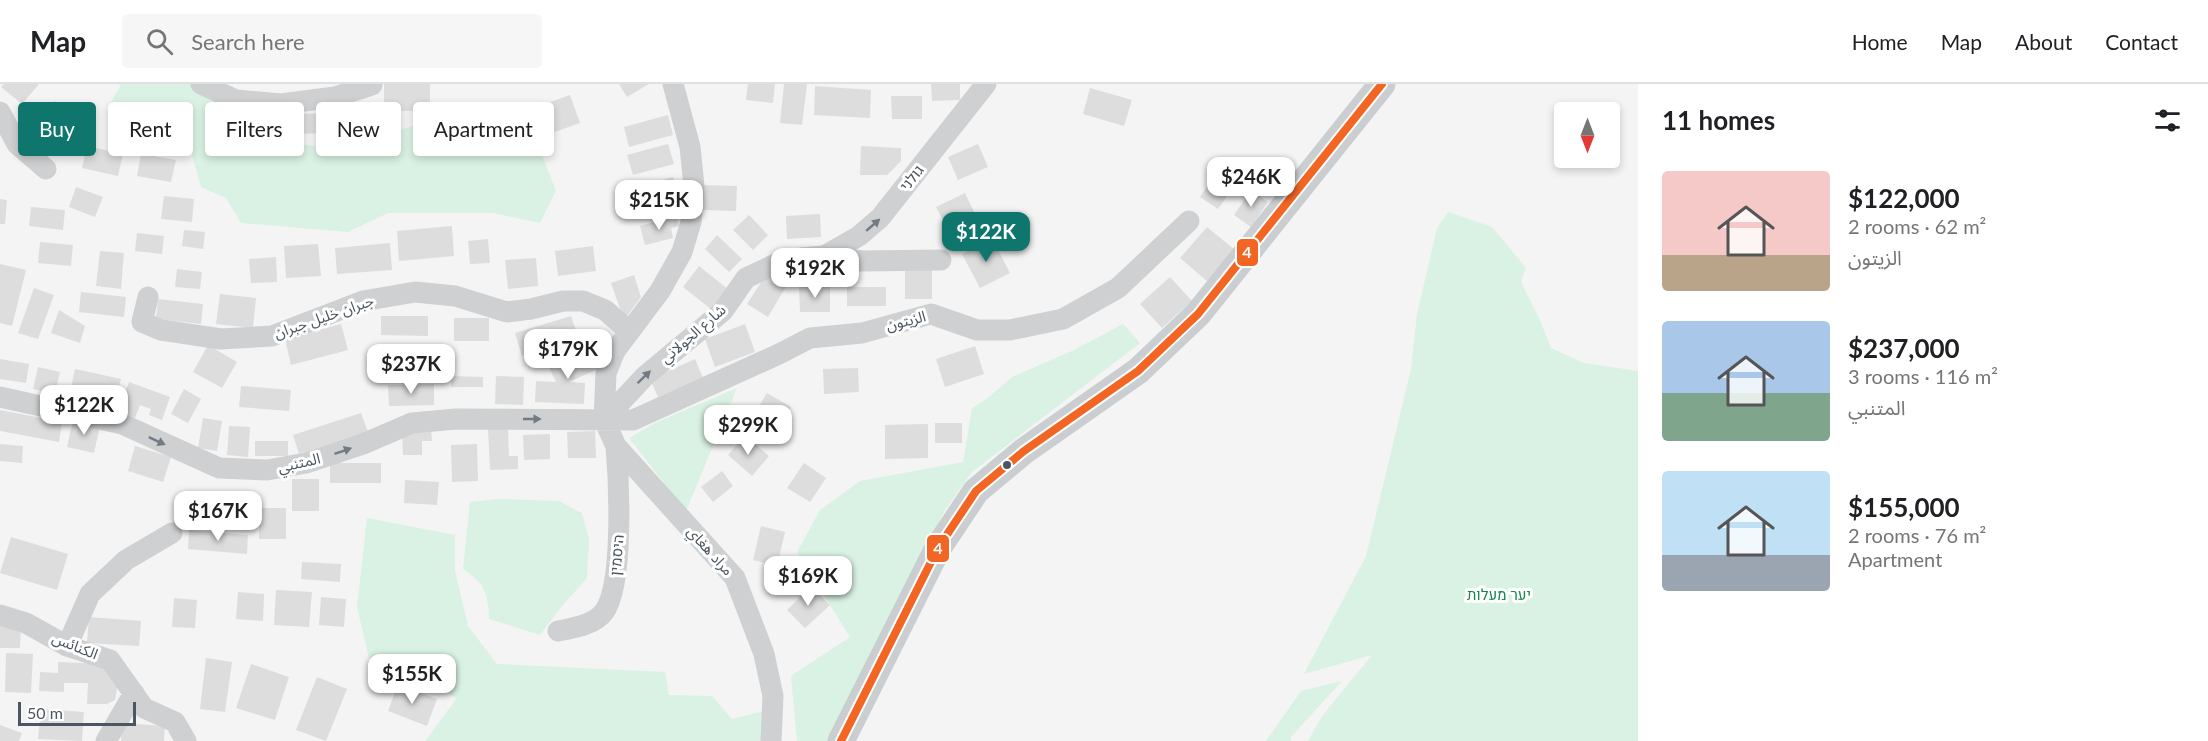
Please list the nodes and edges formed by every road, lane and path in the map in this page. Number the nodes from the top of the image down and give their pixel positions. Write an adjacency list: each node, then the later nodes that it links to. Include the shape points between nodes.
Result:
1 (201, 84): 5 (street, via 236,100 281,104 335,98)
2 (673, 84): 12 (street, via 690,147 694,186 691,222 682,252 660,291)
3 (986, 84): 9 (street, גולני, one-way to 3, via 859,236 880,218)
4 (1382, 84): 24 (main road, via 1198,314 1138,371 1024,451 976,491 938,548)
5 (372, 85)
6 (0, 112): 7 (street, via 17,144)
7 (46, 169)
8 (1189, 221): 14 (street, الزيتون, via 1118,288 1063,318 1010,330 977,330 932,314 862,333 810,338 633,420)
9 (824, 256): 10 (street, via 862,261); 14 (street, شارع الجولاني, one-way to 9, via 645,376 723,311 746,278 782,261)
10 (941, 260)
11 (147, 297): 12 (street, جبران خليل جبران, via 141,322 161,330 221,339 272,336 363,301 415,292 456,296 507,312 583,301 604,310)
12 (629, 331): 14 (street, via 606,373)
13 (0, 397): 14 (street, المتنبي, one-way to 14, via 122,424 219,468 267,470 306,464 412,423 456,419)
14 (604, 420): 15 (street, مراد هغاي)
15 (616, 446): 18 (street, היסמין, via 619,525 614,588 604,612 582,627); 23 (street, مراد هغاي, via 735,578 764,654 773,696)
16 (172, 533): 19 (street, via 126,560 90,594)
17 (0, 615): 19 (street, الكنائس, via 26,623)
18 (558, 631)
19 (67, 646): 20 (street, الكنائس, via 110,660)
20 (134, 693): 21 (street); 22 (street, الكنائس, via 144,708 175,722)
21 (106, 741)
22 (186, 741)
23 (771, 741)
24 (841, 741)

